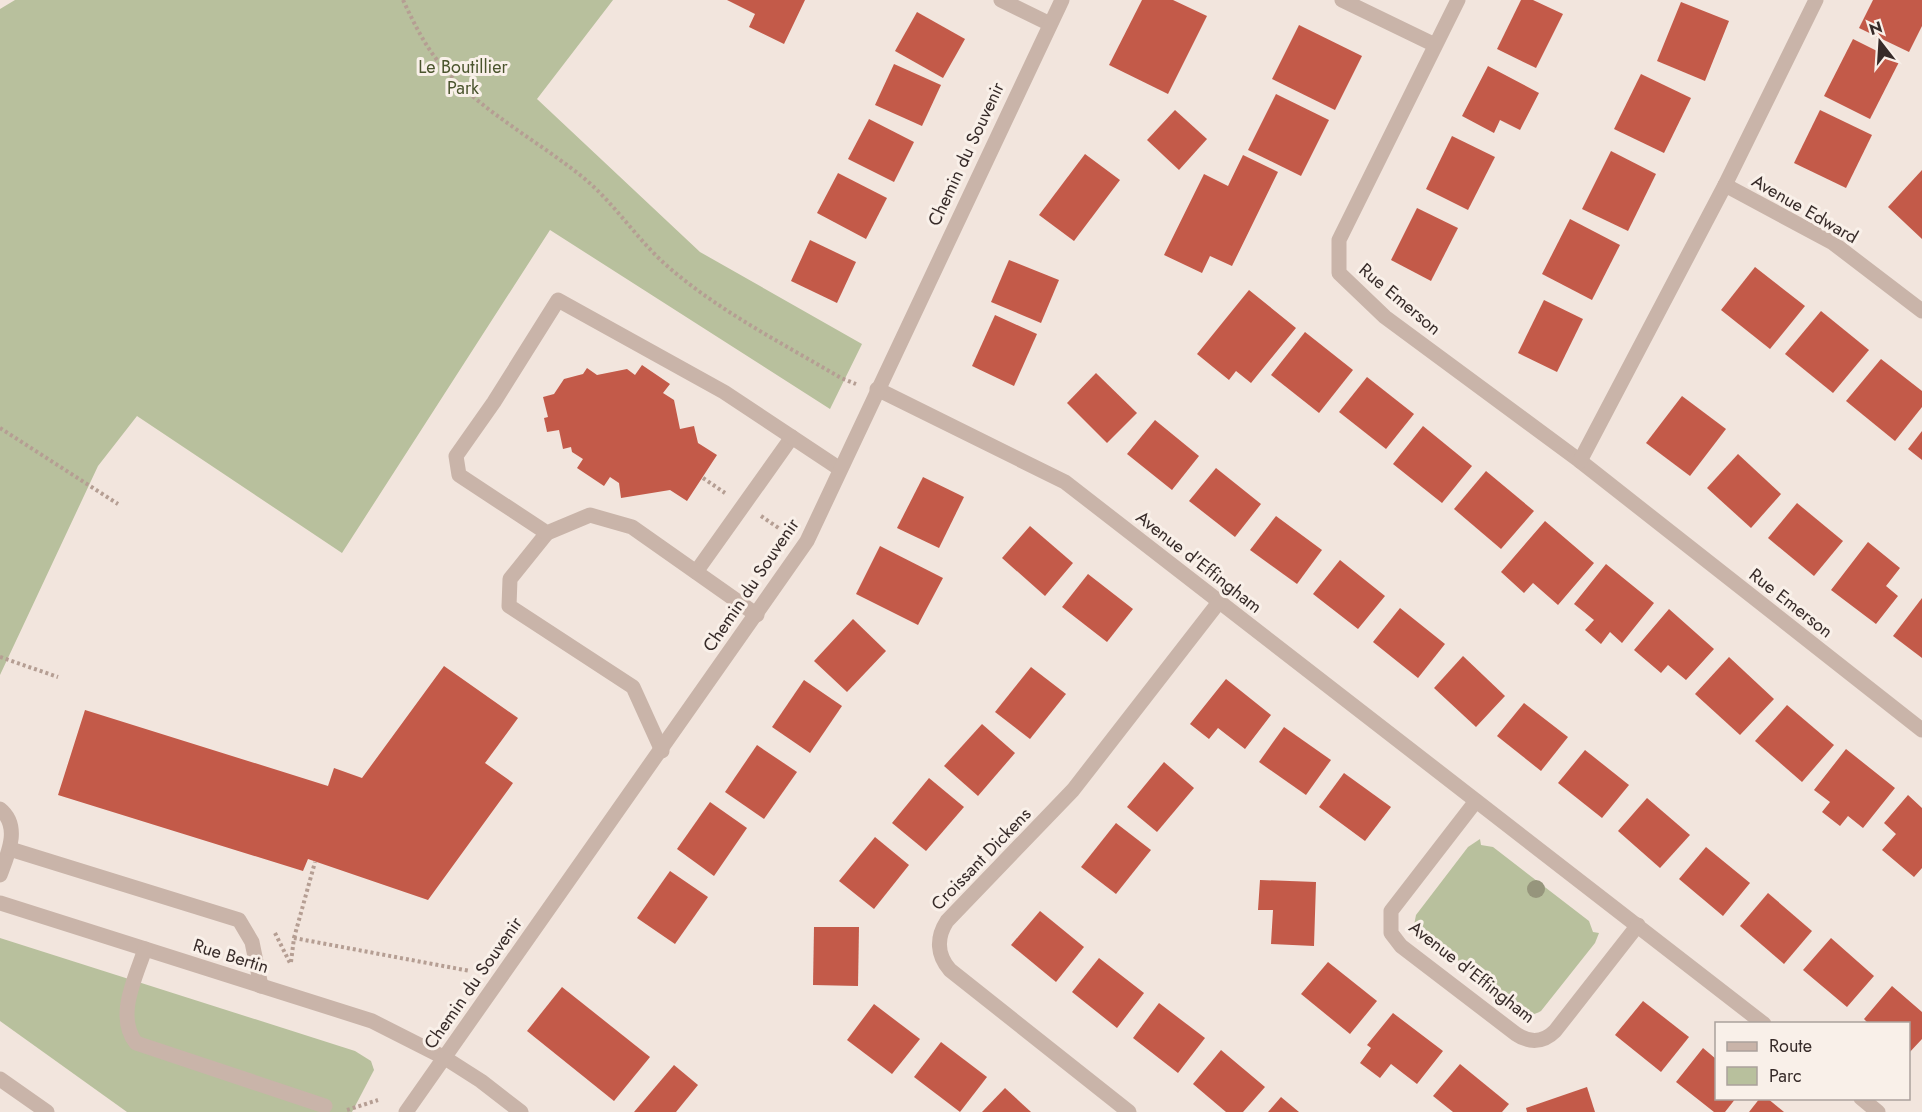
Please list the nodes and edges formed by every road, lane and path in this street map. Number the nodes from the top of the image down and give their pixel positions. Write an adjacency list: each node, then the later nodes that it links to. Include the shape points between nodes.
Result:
1 (403, 0): 11 (path, via 421,36 449,73 469,93 597,189 673,271 753,326)
2 (1001, 0): 7 (street)
3 (1062, 0): 7 (street, Chemin du Souvenir)
4 (1342, 0): 8 (street)
5 (1458, 0): 8 (street, Rue Emerson)
6 (1816, 0): 9 (street)
7 (1050, 24): 12 (street, Chemin du Souvenir)
8 (1435, 45): 15 (street, Rue Emerson, via 1339,240 1339,273 1385,317)
9 (1725, 185): 10 (street, Avenue Edward, via 1833,243); 15 (street)
10 (1922, 311)
11 (848, 381)
12 (877, 389): 16 (street, Chemin du Souvenir); 24 (street, Avenue d'Effingham, via 1054,474)
13 (0, 428): 19 (path)
14 (792, 436): 16 (street); 22 (street, via 724,392 558,300 456,456 459,475); 23 (street)
15 (1580, 461): 28 (street, Rue Emerson)
16 (840, 469): 25 (street, Chemin du Souvenir, via 807,541)
17 (703, 478): 18 (path)
18 (728, 494)
19 (118, 504)
20 (759, 515): 21 (path)
21 (780, 529)
22 (547, 533): 23 (street, via 590,515 632,527); 29 (street, via 510,579 509,606 633,687)
23 (696, 572): 25 (street)
24 (1219, 603): 30 (street, Avenue d'Effingham); 51 (street, Croissant Dickens, via 1085,776 946,921 940,934 940,955 950,970)
25 (757, 615): 29 (street, Chemin du Souvenir)
26 (0, 657): 27 (path)
27 (58, 677)
28 (1922, 730)
29 (662, 751): 43 (street, Chemin du Souvenir)
30 (1476, 801): 36 (street, Avenue d'Effingham); 36 (street, Avenue d'Effingham, via 1391,911 1391,933 1401,946 1516,1034 1536,1041 1555,1031)
31 (0, 809): 32 (street, via 12,828)
32 (10, 849): 34 (street); 41 (street, via 238,920 252,942)
33 (315, 862): 37 (path)
34 (0, 874)
35 (0, 903): 38 (street, Rue Bertin)
36 (1638, 925): 42 (street, Avenue d'Effingham)
37 (294, 938): 39 (path); 40 (path)
38 (145, 949): 41 (street, Rue Bertin); 47 (street, via 127,1013 127,1024 136,1043)
39 (291, 965)
40 (470, 971)
41 (261, 986): 43 (street, Rue Bertin, via 372,1021)
42 (1763, 1022)
43 (445, 1058): 49 (street, Chemin du Souvenir); 50 (street, Rue Bertin)
44 (0, 1079): 48 (street)
45 (378, 1100): 47 (path, via 346,1111)
46 (1863, 1100): 52 (street)
47 (330, 1107)
48 (47, 1112)
49 (406, 1112)
50 (521, 1112)
51 (1129, 1112)
52 (1878, 1112)

